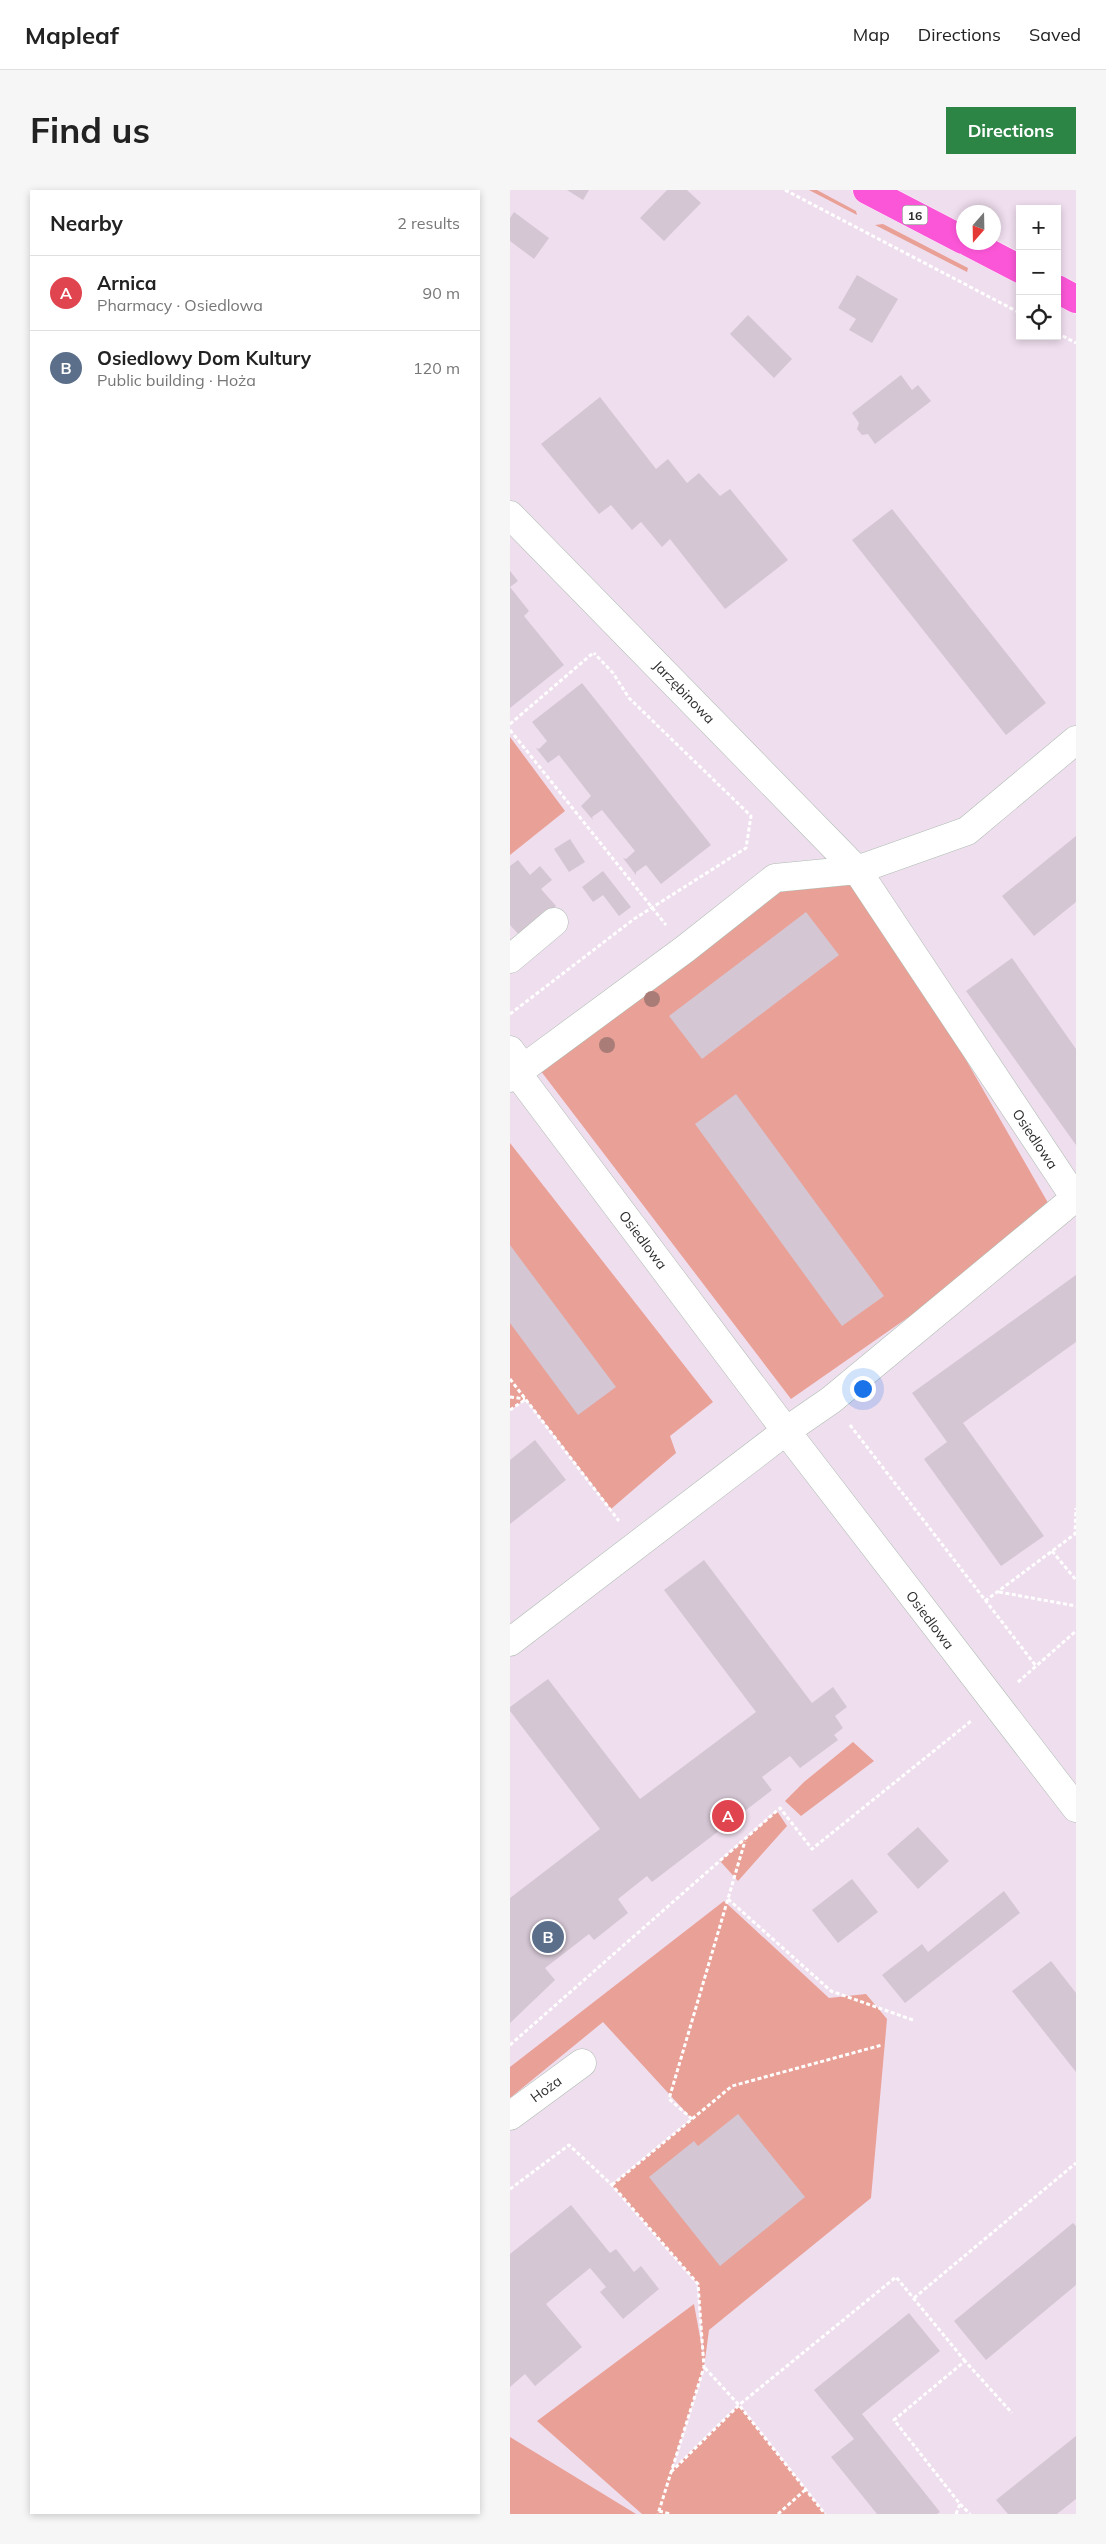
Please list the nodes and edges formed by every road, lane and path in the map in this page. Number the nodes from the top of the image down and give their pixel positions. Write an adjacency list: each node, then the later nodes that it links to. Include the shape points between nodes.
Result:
1 (785, 190): 8 (path)
2 (867, 190): 3 (main road, 16)
3 (956, 236)
4 (983, 250): 5 (main road)
5 (1016, 267)
6 (1061, 291): 7 (main road)
7 (1076, 299)
8 (1016, 311)
9 (1061, 335): 10 (path)
10 (1076, 343)
11 (510, 515): 12 (street, Jarzębinowa)
12 (622, 629): 13 (path); 17 (street, Jarzębinowa)
13 (594, 653): 14 (path); 18 (path, via 613,673 629,698 752,816 746,848)
14 (510, 724)
15 (510, 730): 18 (path)
16 (1076, 740): 17 (street, via 967,831)
17 (857, 870): 20 (street, via 775,878); 27 (street, Osiedlowa, via 1075,1198)
18 (652, 908): 20 (path); 22 (path)
19 (554, 922): 21 (street)
20 (685, 949): 23 (street)
21 (510, 959)
22 (510, 1014)
23 (515, 1068): 29 (street, Osiedlowa)
24 (510, 1379): 26 (path)
25 (510, 1397): 26 (path)
26 (526, 1399): 28 (path); 31 (path)
27 (831, 1400): 29 (street, Osiedlowa); 35 (path)
28 (510, 1410)
29 (786, 1431): 31 (street, Osiedlowa); 40 (street, Osiedlowa)
30 (1076, 1508): 32 (path, via 1075,1534)
31 (638, 1546): 38 (street, Osiedlowa)
32 (1052, 1551): 33 (path); 34 (path)
33 (1076, 1580)
34 (998, 1592): 35 (path); 36 (path)
35 (985, 1601): 39 (path)
36 (1076, 1606)
37 (1076, 1631): 39 (path)
38 (510, 1642)
39 (1036, 1666): 40 (path)
40 (993, 1703): 41 (street, Osiedlowa); 42 (path, via 812,1849 780,1808)
41 (1076, 1808)
42 (745, 1839): 43 (path); 46 (path)
43 (728, 1899): 44 (path, via 831,1992); 49 (path, via 669,2099)
44 (913, 2020)
45 (882, 2045): 49 (path, via 732,2086)
46 (510, 2046)
47 (582, 2063): 48 (street, Hoża)
48 (510, 2116)
49 (692, 2119): 51 (path)
50 (1076, 2163): 53 (path)
51 (612, 2185): 52 (path, via 569,2145); 55 (path, via 698,2284)
52 (510, 2189)
53 (914, 2298): 54 (path); 56 (path, via 896,2277)
54 (965, 2361): 57 (path); 60 (path, via 894,2420)
55 (704, 2367): 56 (path); 58 (path)
56 (739, 2405): 58 (path); 59 (path)
57 (1012, 2413)
58 (671, 2472): 61 (path)
59 (805, 2490): 63 (path); 64 (path)
60 (960, 2504): 65 (path); 66 (path)
61 (658, 2512): 62 (path)
62 (670, 2514)
63 (778, 2514)
64 (825, 2514)
65 (956, 2514)
66 (970, 2514)

